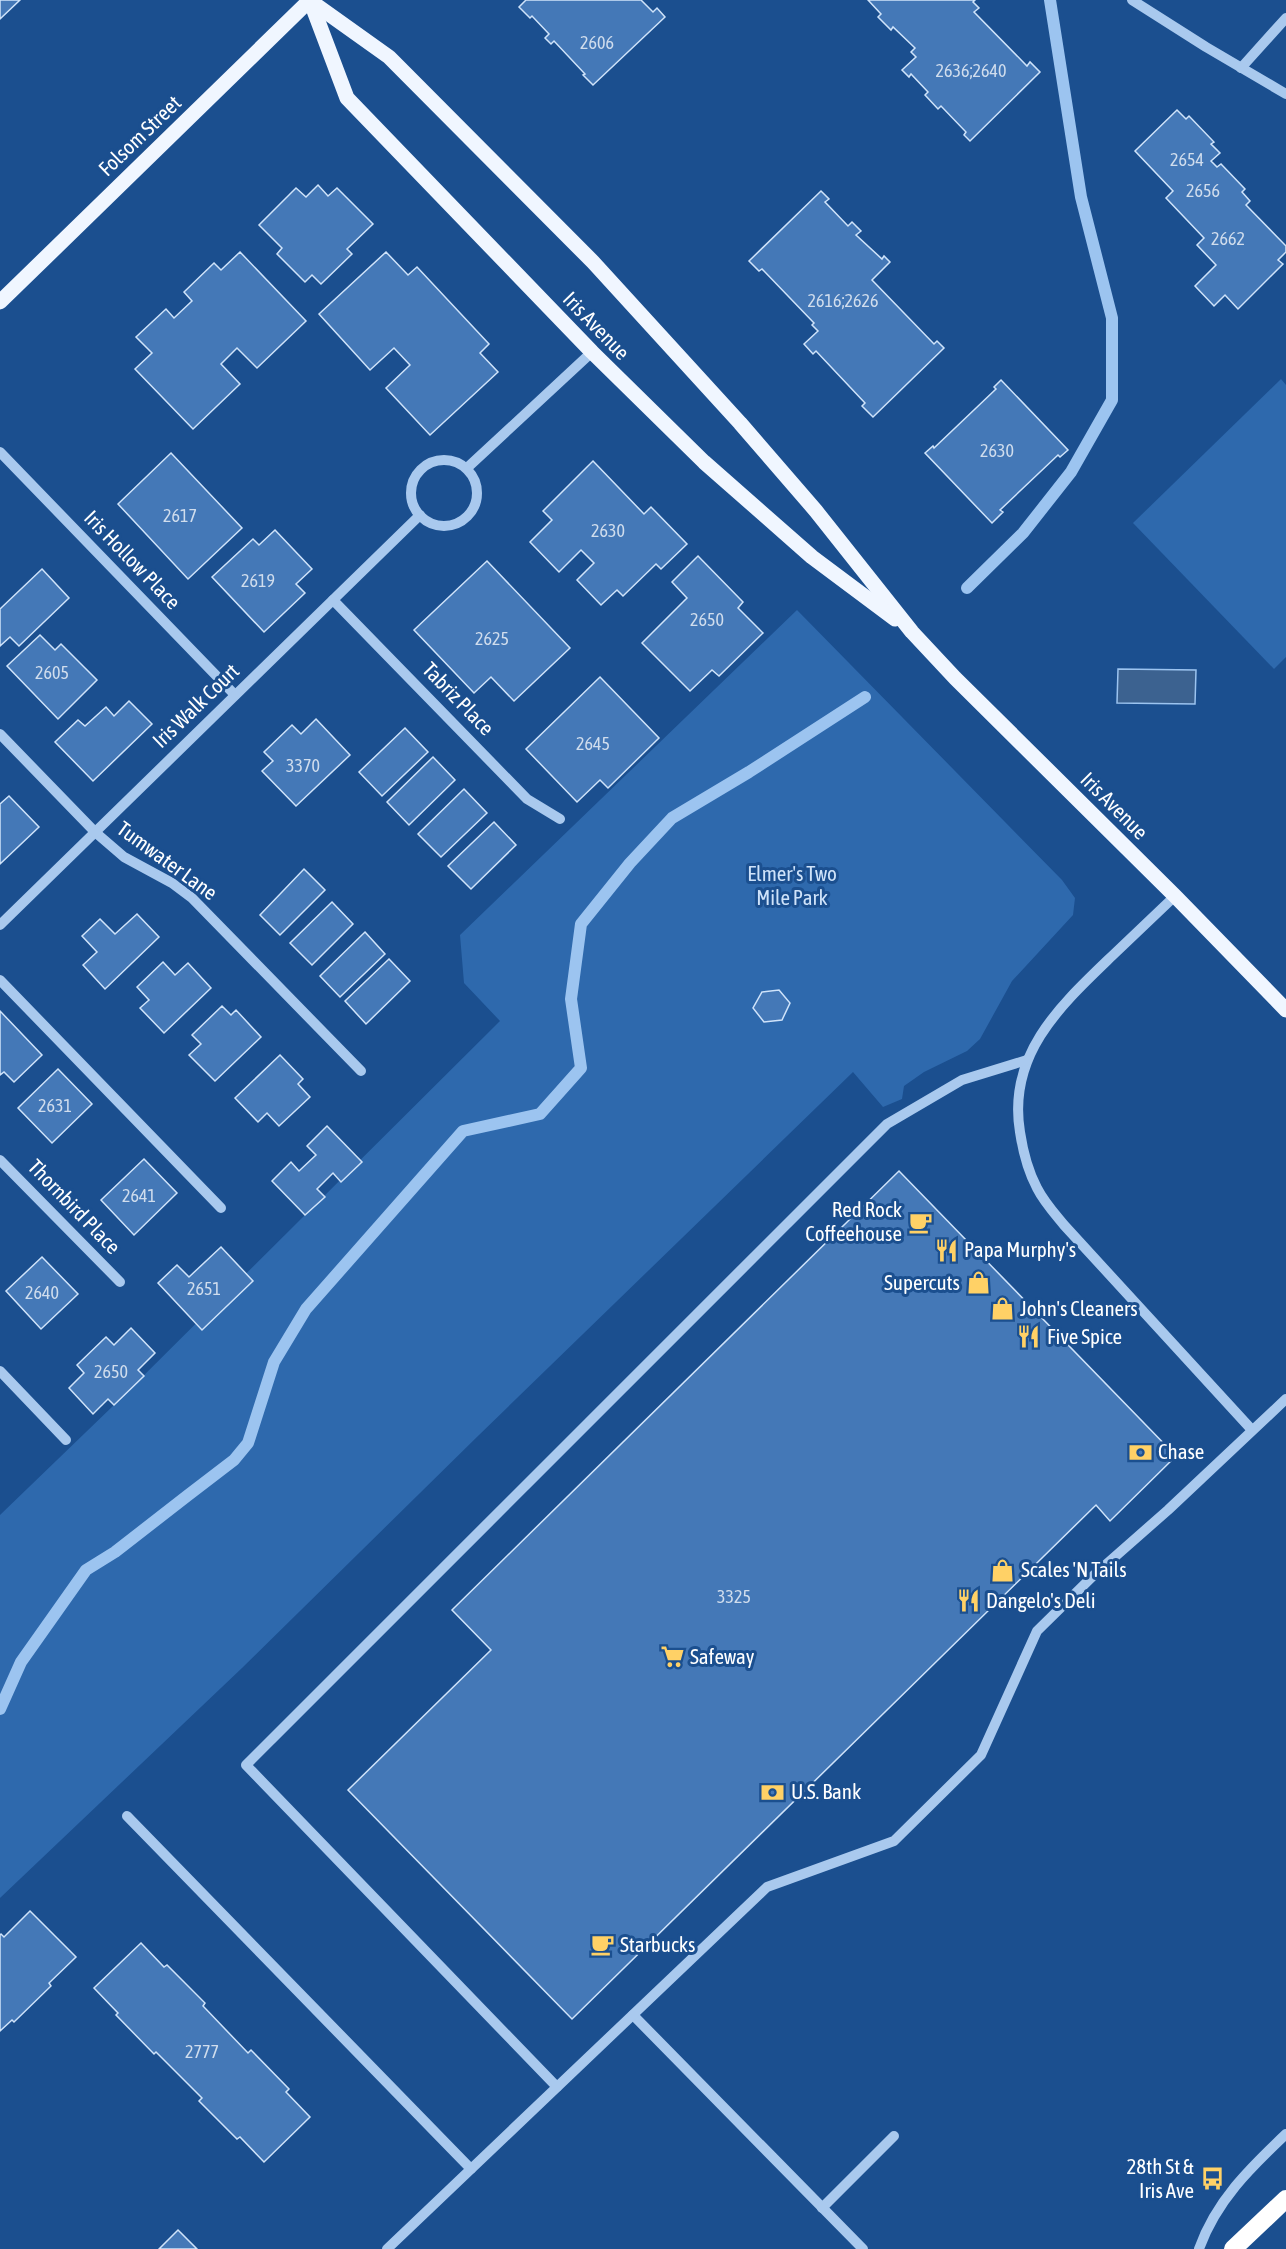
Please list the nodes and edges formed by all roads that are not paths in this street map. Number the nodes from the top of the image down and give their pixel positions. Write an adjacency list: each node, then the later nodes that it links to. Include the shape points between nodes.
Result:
1 (310, 0): 6 (main road, Folsom Street); 7 (main road, Iris Avenue, via 347,98); 12 (main road, Iris Avenue, via 389,57 593,262 740,423)
2 (1132, 0): 4 (street)
3 (1286, 18): 4 (street)
4 (1241, 68): 5 (street)
5 (1286, 94)
6 (0, 302)
7 (592, 352): 9 (street); 12 (main road, Iris Avenue, via 761,514)
8 (0, 452): 13 (street, Iris Hollow Place)
9 (467, 468): 10 (street, via 445,459 429,462 419,470 410,494); 10 (street, via 477,491 466,518 445,526 433,525)
10 (420, 515): 11 (street, Iris Walk Court)
11 (333, 600): 13 (street, Iris Walk Court); 15 (street, Tabriz Place, via 527,799)
12 (912, 632): 17 (main road, Iris Avenue)
13 (236, 695): 16 (street, Iris Walk Court)
14 (0, 734): 16 (street, Tumwater Lane)
15 (560, 819)
16 (95, 832): 18 (street, Iris Walk Court); 22 (street, Tumwater Lane, via 124,857 192,898)
17 (1175, 896): 20 (main road, Iris Avenue); 21 (street, via 1060,1009 1041,1032)
18 (0, 926)
19 (0, 980): 24 (street)
20 (1286, 1010)
21 (1027, 1060): 28 (street, via 1018,1090 1017,1118 1023,1154 1037,1188 1064,1226); 32 (street, via 962,1080 887,1124 246,1765)
22 (361, 1071)
23 (0, 1160): 25 (street, Thornbird Place)
24 (221, 1208)
25 (120, 1282)
26 (0, 1371): 29 (street)
27 (1286, 1399): 28 (street)
28 (1252, 1430): 31 (street, via 1037,1631 981,1755 894,1841 767,1887)
29 (66, 1440)
30 (128, 1816): 35 (street)
31 (633, 2015): 32 (street); 37 (street)
32 (557, 2087): 35 (street)
33 (1286, 2134): 40 (street, via 1231,2189)
34 (894, 2136): 37 (street)
35 (471, 2169): 38 (street)
36 (1286, 2199): 41 (highway)
37 (822, 2208): 39 (street)
38 (387, 2249)
39 (863, 2249)
40 (1199, 2249)
41 (1233, 2249)

